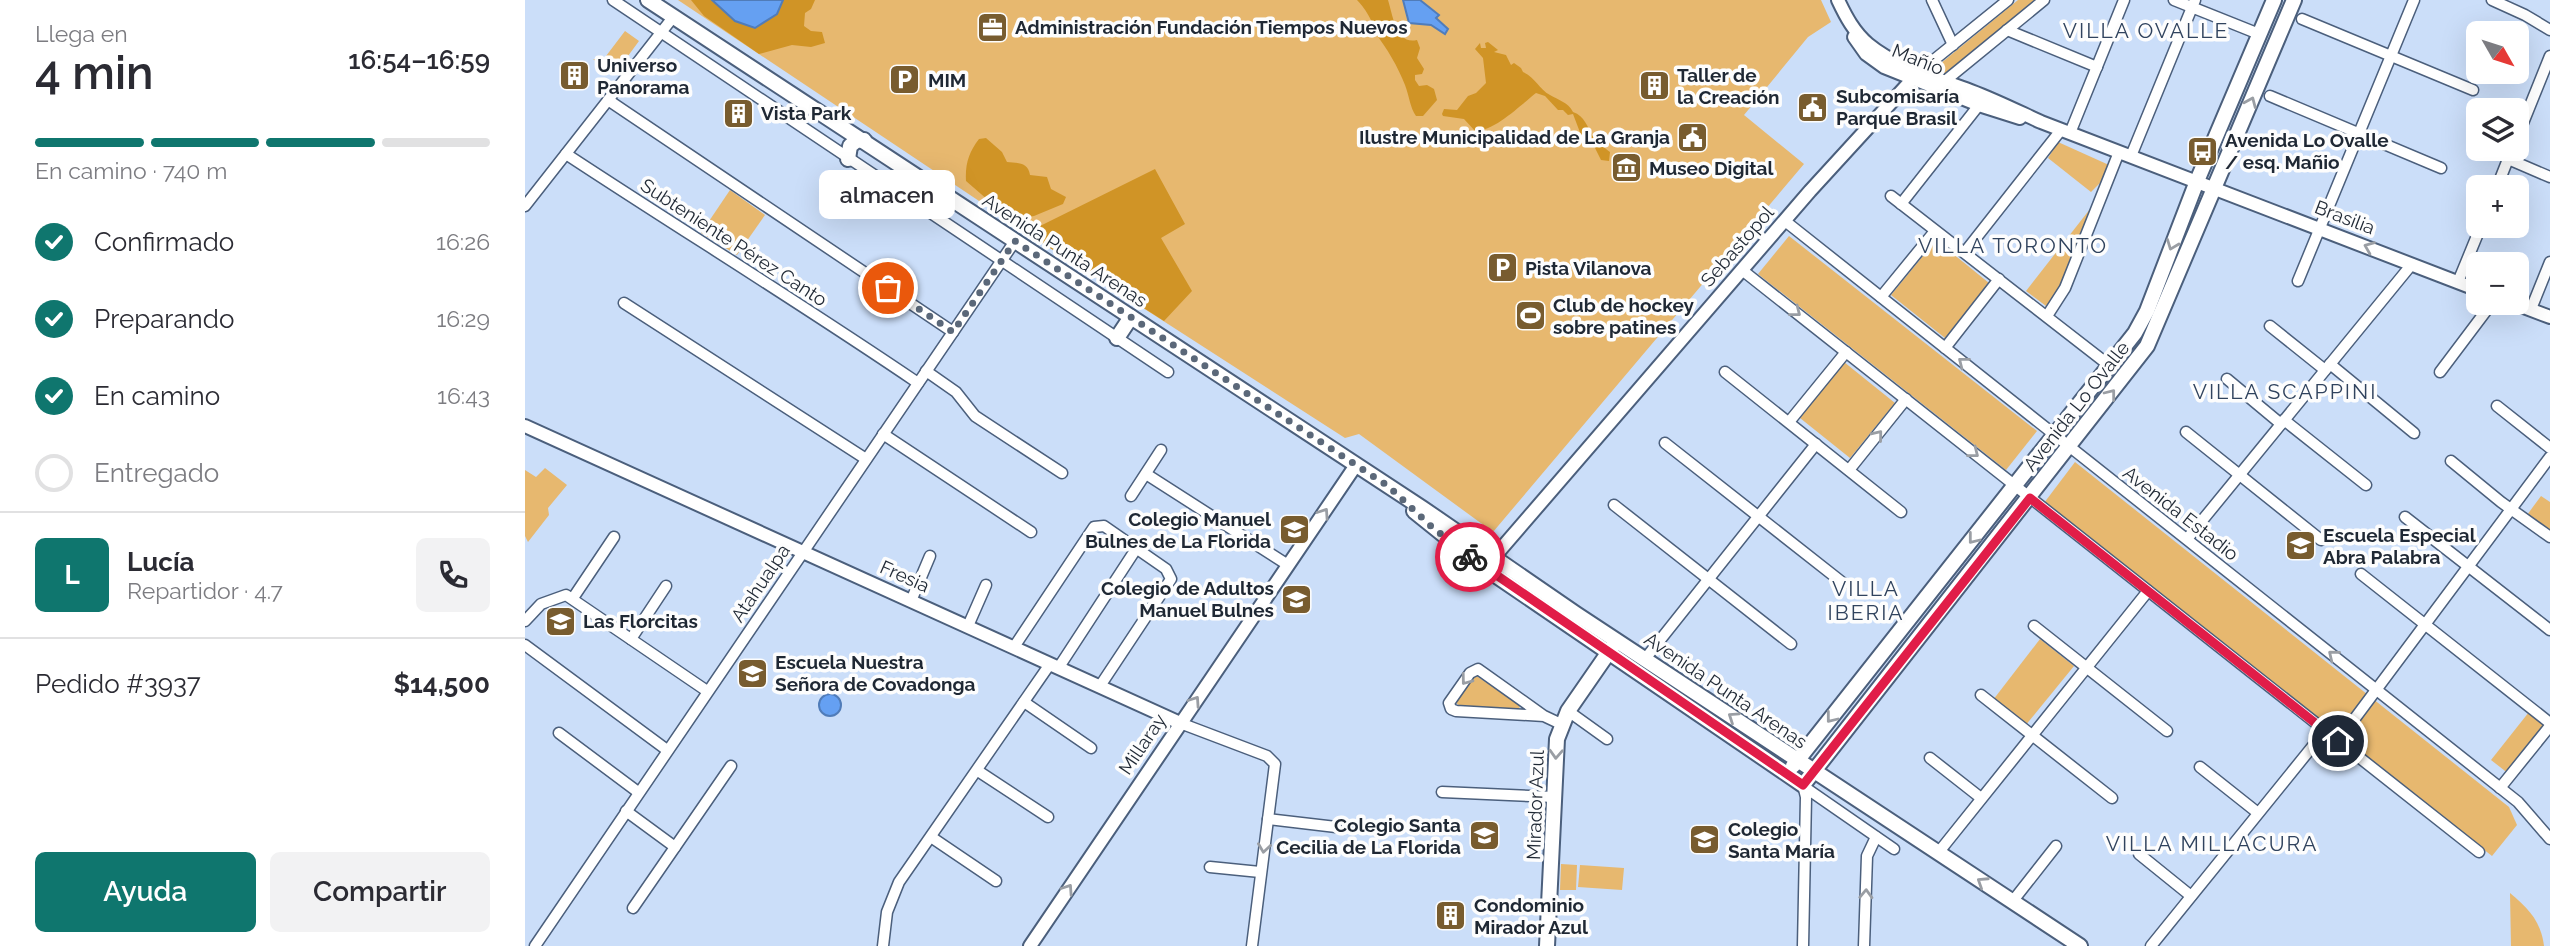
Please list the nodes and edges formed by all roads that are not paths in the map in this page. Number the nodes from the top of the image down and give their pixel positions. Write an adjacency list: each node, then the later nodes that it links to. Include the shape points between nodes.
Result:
1 (613, 0): 18 (street)
2 (648, 0): 14 (main road, Avenida Punta Arenas)
3 (1838, 0): 24 (street, Mañío, via 1866,54 1884,67)
4 (1932, 0): 20 (street)
5 (2044, 0): 16 (street)
6 (2124, 0): 23 (street)
7 (2174, 0): 13 (street)
8 (2274, 0): 19 (main road, Avenida Lo Ovalle)
9 (2294, 0): 42 (main road, Avenida Lo Ovalle, one-way to 9)
10 (2414, 0): 21 (street)
11 (2492, 0): 17 (street)
12 (2005, 1): 20 (street, Sebastopol)
13 (2194, 4): 19 (street); 36 (street)
14 (674, 16): 18 (street); 34 (main road, Avenida Punta Arenas)
15 (2302, 19): 21 (street)
16 (2007, 30): 23 (street); 25 (street)
17 (2550, 30)
18 (661, 33): 28 (street); 37 (street)
19 (2259, 34): 41 (main road, Avenida Lo Ovalle)
20 (1953, 45): 24 (street, Sebastopol)
21 (2391, 55): 26 (street); 33 (street)
22 (2550, 56): 30 (street)
23 (2097, 67): 32 (street)
24 (1916, 76): 25 (street, Mañío); 29 (street, Mañío); 46 (street, Sebastopol)
25 (1945, 81): 31 (street, Mañío)
26 (2473, 90)
27 (2270, 96): 33 (street)
28 (608, 100): 35 (street); 68 (street)
29 (1979, 105): 31 (street, Mañío); 44 (street)
30 (2529, 108)
31 (2041, 122): 32 (street, Mañío)
32 (2066, 131): 36 (street, Mañío); 51 (street)
33 (2359, 134): 39 (street); 47 (street)
34 (864, 140): 37 (main road, via 850,146); 50 (main road, Avenida Punta Arenas)
35 (566, 154): 45 (street); 79 (street, Subteniente Pérez Canto)
36 (2125, 154): 41 (street, Mañío); 64 (street, via 2065,288)
37 (848, 159): 52 (street)
38 (2513, 161): 40 (street)
39 (2441, 168)
40 (2550, 177)
41 (2197, 181): 42 (street, Brasilia); 72 (main road, Avenida Lo Ovalle, one-way to 72, via 2143,319)
42 (2215, 188): 47 (street, Brasilia); 91 (main road, Avenida Lo Ovalle, one-way to 42, via 2147,346)
43 (1891, 196): 44 (street)
44 (1901, 204): 48 (street)
45 (525, 206)
46 (1785, 221): 55 (street, Sebastopol); 60 (street, Avenida Estadio)
47 (2321, 228): 54 (street, Brasilia, one-way to 47); 57 (street)
48 (1935, 230): 51 (street); 60 (street)
49 (2476, 238): 58 (street)
50 (1015, 241): 52 (street, Atahualpa); 65 (main road, Avenida Punta Arenas)
51 (1965, 252): 56 (street)
52 (1001, 261): 68 (street, Atahualpa); 69 (street)
53 (2550, 262): 62 (street)
54 (2411, 264): 58 (street, Brasilia); 73 (street)
55 (1742, 270): 71 (street, one-way to 71); 119 (street, Sebastopol)
56 (1999, 279): 64 (street); 70 (street)
57 (2298, 281)
58 (2458, 282): 59 (street, Brasilia)
59 (2466, 285)
60 (1881, 297): 70 (street, Avenida Estadio)
61 (624, 303): 95 (street)
62 (2531, 309): 66 (street)
63 (2483, 315): 77 (street)
64 (2047, 316): 72 (street)
65 (1131, 317): 69 (main road); 97 (main road, Avenida Punta Arenas)
66 (2550, 317)
67 (2270, 326): 73 (street)
68 (953, 332): 74 (street, Atahualpa)
69 (1117, 338): 75 (street)
70 (1945, 348): 88 (street, Avenida Estadio, one-way to 70)
71 (1846, 352): 80 (street); 82 (street)
72 (2110, 366): 88 (main road, Avenida Lo Ovalle)
73 (2327, 367): 83 (street); 86 (street)
74 (926, 371): 79 (street, Atahualpa); 99 (street, via 956,391 975,415)
75 (1168, 372)
76 (1725, 372): 82 (street)
77 (2440, 372)
78 (2227, 379): 83 (street)
79 (918, 383): 87 (street, Atahualpa)
80 (1906, 399): 98 (street, one-way to 80); 103 (street, one-way to 103)
81 (2497, 405): 92 (street)
82 (1789, 422): 90 (street)
83 (2283, 422): 101 (street); 102 (street)
84 (525, 426): 117 (street, Fresia)
85 (2186, 432): 101 (street)
86 (2414, 433)
87 (883, 434): 95 (street, Atahualpa); 111 (street)
88 (2055, 435): 91 (street, Avenida Estadio); 103 (main road, Avenida Lo Ovalle)
89 (1665, 443): 109 (street)
90 (1816, 444): 98 (street); 109 (street)
91 (2069, 447): 105 (main road, Avenida Lo Ovalle); 114 (street, Avenida Estadio)
92 (2550, 447)
93 (1161, 450): 100 (street)
94 (2550, 457): 107 (street)
95 (866, 459): 117 (street, Atahualpa)
96 (2451, 461): 107 (street)
97 (1356, 465): 119 (main road, Avenida Punta Arenas, via 1388,486 1432,527); 120 (street, Millaray, one-way to 97)
98 (1849, 470): 108 (street)
99 (1062, 473)
100 (1146, 474): 104 (street); 120 (street)
101 (2239, 475): 114 (street); 115 (street)
102 (2366, 485)
103 (2015, 486): 105 (street); 161 (main road, Avenida Lo Ovalle, one-way to 161)
104 (1131, 496)
105 (2030, 498): 127 (street); 165 (main road, Avenida Lo Ovalle)
106 (1614, 505): 123 (street)
107 (2511, 508): 113 (street); 121 (street)
108 (1901, 512)
109 (1758, 516): 123 (street); 124 (street)
110 (2405, 517): 121 (street)
111 (1031, 532)
112 (614, 537): 128 (street)
113 (2550, 537)
114 (2187, 539): 144 (street, Avenida Estadio, one-way to 114)
115 (2321, 540)
116 (1136, 549): 139 (street, via 1099,525 1094,527); 141 (street); 143 (street, via 1170,573 1171,579)
117 (803, 551): 129 (street, Fresia); 145 (street, Atahualpa)
118 (930, 556): 129 (street)
119 (1489, 563): 138 (main road, Avenida Punta Arenas)
120 (1288, 565): 150 (street, Millaray, one-way to 120)
121 (2468, 566): 131 (street); 134 (street)
122 (2361, 574): 131 (street)
123 (1708, 579): 136 (street); 140 (street)
124 (1843, 583)
125 (986, 585): 132 (street)
126 (666, 586): 135 (street)
127 (2148, 591): 142 (street); 153 (street)
128 (573, 598): 130 (street, via 563,595 546,601); 135 (street)
129 (912, 601): 132 (street, Fresia)
130 (525, 621)
131 (2425, 624): 144 (street); 151 (street)
132 (968, 626): 139 (street, Fresia)
133 (2034, 626): 142 (street)
134 (2550, 630)
135 (631, 639): 145 (street)
136 (1791, 644)
137 (525, 645): 159 (street)
138 (1613, 646): 140 (main road, Avenida Punta Arenas); 149 (main road, Mirador Azul); 166 (main road, Avenida Punta Arenas)
139 (1014, 647): 141 (street, Fresia)
140 (1645, 659): 161 (main road, Avenida Punta Arenas, one-way to 140)
141 (1054, 666): 143 (street, Fresia); 147 (street)
142 (2086, 667): 152 (street); 155 (street)
143 (1100, 687): 150 (street, Fresia)
144 (2377, 690): 157 (street); 168 (street, Avenida Estadio)
145 (707, 691): 159 (street, Atahualpa)
146 (1981, 695): 155 (street)
147 (1024, 702): 158 (street); 164 (street)
148 (1544, 716): 148 (street, one-way to 148, via 1478,669 1470,673 1450,703 1456,711); 149 (street)
149 (1565, 718): 156 (street); 171 (main road, Mirador Azul, one-way to 171, via 1557,740)
150 (1180, 723): 177 (street, Fresia, via 1270,758 1275,769); 196 (street, Millaray, one-way to 150)
151 (2550, 725): 168 (street)
152 (2167, 731)
153 (2325, 731): 157 (street); 175 (street)
154 (559, 733): 169 (street)
155 (2031, 734): 172 (street); 173 (street)
156 (1608, 739)
157 (2338, 741): 185 (street)
158 (1091, 748)
159 (667, 750): 169 (street, Atahualpa)
160 (1930, 758): 172 (street)
161 (1797, 760): 165 (main road, Avenida Punta Arenas); 166 (main road, Avenida Lo Ovalle)
162 (731, 766): 183 (street)
163 (2200, 767): 175 (street)
164 (978, 771): 176 (street); 179 (street)
165 (1814, 771): 167 (main road, Avenida Lo Ovalle); 186 (main road, Avenida Punta Arenas)
166 (1787, 774): 167 (main road, Avenida Punta Arenas)
167 (1803, 785): 180 (street, Avenida Punta Arenas); 199 (street)
168 (2500, 788): 181 (street, Avenida Estadio)
169 (638, 792): 174 (street, Atahualpa)
170 (1442, 792): 171 (street)
171 (1554, 796): 198 (main road, Mirador Azul)
172 (1981, 798): 186 (street)
173 (2112, 798)
174 (625, 811): 183 (street); 194 (street, Atahualpa)
175 (2258, 813): 191 (street)
176 (1048, 817)
177 (1268, 819): 178 (street); 189 (street, one-way to 189)
178 (1336, 827)
179 (931, 837): 190 (street); 195 (street, via 894,891)
180 (1876, 837): 184 (street, Avenida Punta Arenas); 200 (street, one-way to 180, via 1867,856)
181 (2550, 839)
182 (2056, 846): 192 (street)
183 (675, 847): 193 (street)
184 (1894, 849)
185 (2479, 852)
186 (1938, 853): 192 (main road, Avenida Punta Arenas, one-way to 186)
187 (2139, 854): 191 (street)
188 (1210, 867): 189 (street)
189 (1261, 872): 197 (street)
190 (996, 881)
191 (2191, 896): 202 (street)
192 (2012, 902): 201 (main road, Avenida Punta Arenas)
193 (633, 908)
194 (535, 946)
195 (883, 946)
196 (1030, 946)
197 (1252, 946)
198 (1547, 946)
199 (1803, 946)
200 (1864, 946)
201 (2080, 946)
202 (2151, 946)

